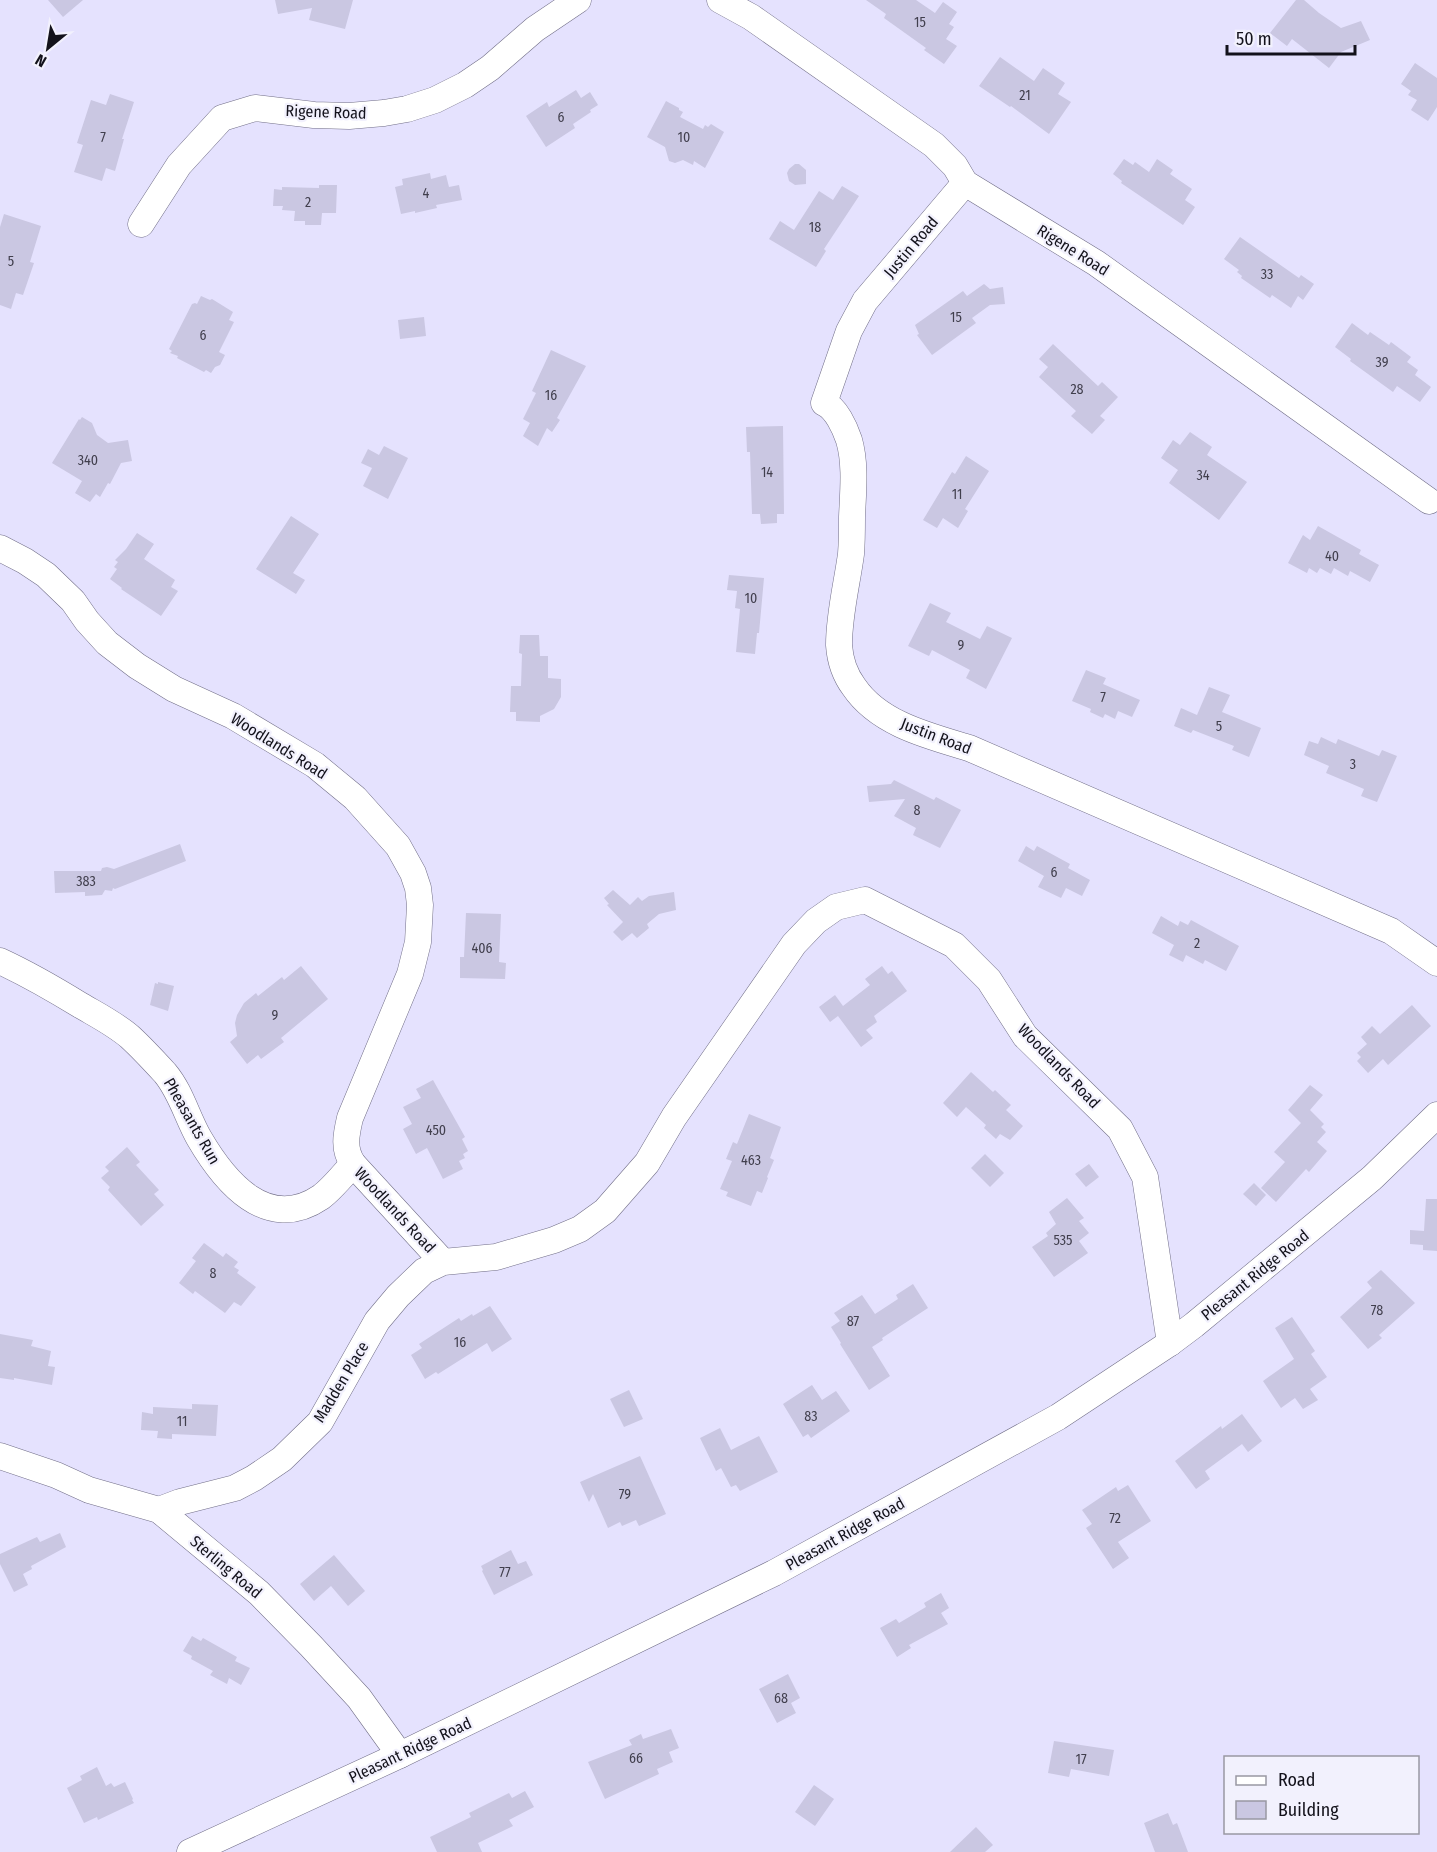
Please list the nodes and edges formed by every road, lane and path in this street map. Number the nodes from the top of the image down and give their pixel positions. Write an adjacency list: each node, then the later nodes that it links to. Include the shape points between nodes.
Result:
1 (578, 0): 4 (street, Rigene Road, via 490,68 435,100 407,109 349,116 255,108 222,118 178,165)
2 (720, 0): 3 (street, Rigene Road, via 751,17 934,145)
3 (965, 183): 5 (street, Rigene Road, via 1096,263); 8 (street, Justin Road, via 865,301 849,331 824,403 842,424 849,441 853,478 851,552 839,646 843,668 854,688 886,716 918,732 969,748 1391,931)
4 (141, 224)
5 (1429, 501)
6 (0, 548): 10 (street, Woodlands Road, via 46,575 107,644 137,666 315,765 355,798 398,846 418,888 418,942 410,974 351,1118 345,1139)
7 (0, 961): 10 (street, Pheasants Run, via 33,976 130,1038 167,1075 199,1137 229,1181 245,1196 266,1207 295,1210 321,1197)
8 (1437, 963)
9 (1437, 1115): 12 (street, Pleasant Ridge Road, via 1372,1178)
10 (353, 1164): 11 (street, Woodlands Road)
11 (443, 1262): 12 (street, Woodlands Road, via 495,1257 554,1240 580,1229 605,1211 646,1163 794,944 836,907 865,900 954,945 989,980 1025,1036 1120,1129 1145,1177); 14 (street, Madden Place, via 424,1271 384,1312 320,1422 282,1459 235,1488)
12 (1170, 1343): 15 (street, Pleasant Ridge Road, via 1058,1417 783,1568)
13 (0, 1456): 14 (street, Sterling Road, via 56,1474 89,1490)
14 (159, 1510): 15 (street, Sterling Road, via 259,1593 304,1638 359,1698)
15 (400, 1755): 16 (street, Pleasant Ridge Road)
16 (193, 1852)

